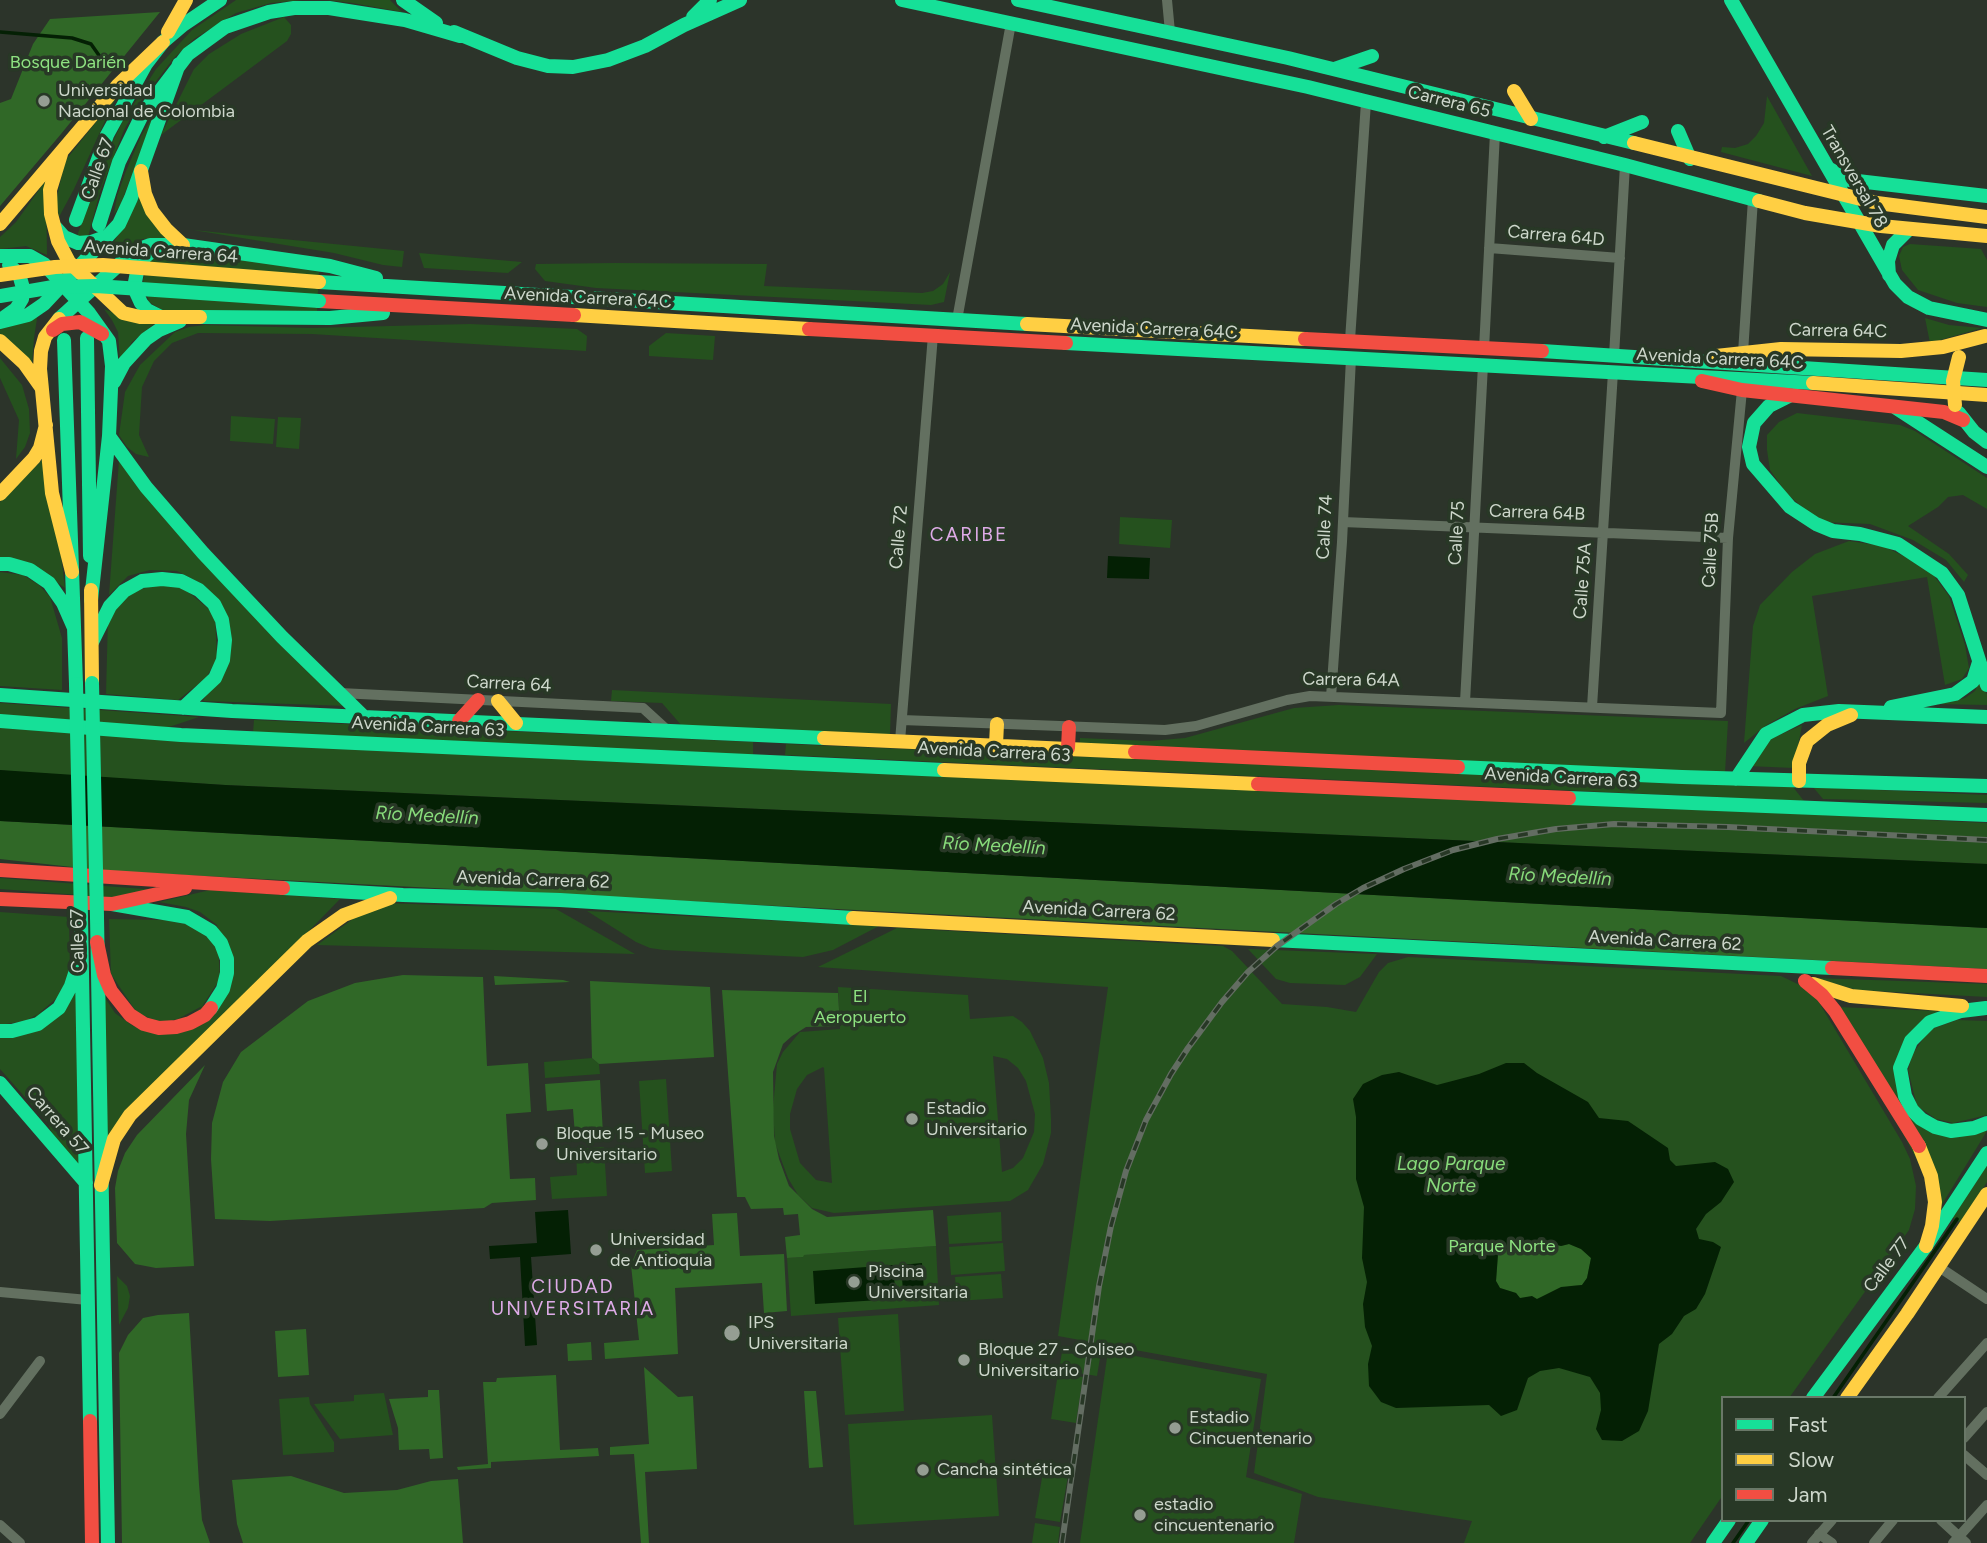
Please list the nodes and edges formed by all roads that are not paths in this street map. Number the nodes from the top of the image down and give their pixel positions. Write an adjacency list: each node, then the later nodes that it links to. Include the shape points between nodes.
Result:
1 (186, 0): 14 (main road)
2 (219, 0): 14 (main road, Calle 67)
3 (403, 0): 13 (main road)
4 (710, 0): 11 (main road)
5 (740, 0): 11 (main road)
6 (902, 0): 10 (main road, Carrera 65)
7 (1018, 0): 12 (main road, Carrera 65)
8 (1167, 0): 12 (street)
9 (1731, 0): 28 (main road, Transversal 78)
10 (1011, 23): 19 (main road, Carrera 65); 63 (street)
11 (684, 25): 13 (main road, via 608,60 573,67 533,63)
12 (1170, 32): 17 (main road, Carrera 65)
13 (460, 36): 16 (main road, Calle 67, via 423,24 344,10 294,8 255,15 225,27)
14 (163, 42): 25 (main road, via 118,85); 36 (main road, Calle 67, via 135,81 107,135)
15 (1373, 56): 17 (main road)
16 (179, 64): 29 (main road); 40 (main road, Calle 67, via 130,136)
17 (1333, 69): 20 (main road, Carrera 65)
18 (1514, 91): 20 (main road)
19 (1366, 102): 23 (main road, Carrera 65); 71 (street)
20 (1531, 119): 24 (main road, Carrera 65)
21 (1642, 122): 24 (main road)
22 (1678, 131): 26 (main road)
23 (1495, 133): 27 (main road, Carrera 65); 46 (street)
24 (1604, 137): 26 (main road, Carrera 65)
25 (61, 154): 38 (main road, via 50,190); 39 (main road)
26 (1690, 159): 31 (main road, Carrera 65)
27 (1625, 165): 33 (main road, Carrera 65); 48 (street)
28 (1824, 165): 30 (main road, via 1849,180); 31 (main road, Transversal 78)
29 (141, 168): 42 (main road, via 126,211); 45 (main road, via 152,211)
30 (1922, 189): 32 (main road); 34 (main road)
31 (1841, 195): 34 (main road, Carrera 65); 37 (main road, Transversal 78)
32 (1987, 196)
33 (1753, 199): 37 (main road, Carrera 65); 75 (street)
34 (1902, 208): 35 (main road, Carrera 65)
35 (1987, 218)
36 (76, 220)
37 (1857, 222): 41 (main road, Carrera 65); 52 (main road, Transversal 78)
38 (53, 223): 42 (main road, via 64,237 78,243); 50 (main road, via 63,252)
39 (0, 224)
40 (99, 225)
41 (1909, 229): 43 (main road, Carrera 65); 52 (main road, via 1893,244)
42 (112, 233): 50 (main road)
43 (1987, 236)
44 (164, 243): 45 (main road); 55 (main road, via 134,251); 61 (main road, via 139,262 135,282 141,303)
45 (183, 245): 56 (main road, via 330,266)
46 (1489, 248): 48 (street, Carrera 64D); 74 (street)
47 (0, 256): 54 (main road, via 37,259)
48 (1619, 258): 76 (street)
49 (0, 262): 65 (main road, via 13,267 23,288 16,309)
50 (77, 270): 54 (main road); 55 (main road)
51 (0, 275): 53 (main road, Avenida Carrera 64, bridge, via 103,265)
52 (1889, 276): 64 (main road, Transversal 78, via 1908,297 1929,308)
53 (319, 282): 56 (main road, Avenida Carrera 64C)
54 (63, 284): 58 (main road); 65 (main road, via 34,312)
55 (93, 286): 58 (main road); 61 (main road, via 123,313)
56 (411, 288): 63 (main road, Avenida Carrera 64C)
57 (0, 296): 59 (main road, Avenida Carrera 64, bridge, via 96,286)
58 (78, 300): 68 (main road); 73 (main road)
59 (318, 301): 60 (main road, Avenida Carrera 64C)
60 (438, 309): 62 (main road, via 330,318); 66 (main road, Avenida Carrera 64C)
61 (162, 317): 62 (main road)
62 (195, 317): 83 (main road, via 169,324 146,339 124,363)
63 (957, 320): 71 (main road, Avenida Carrera 64C)
64 (1987, 320)
65 (0, 321)
66 (933, 335): 77 (main road, Avenida Carrera 64C); 119 (street, Calle 72)
67 (1986, 335): 75 (main road, Carrera 64C, via 1943,347 1901,351); 89 (main road, bridge, via 1959,358 1953,381 1955,405)
68 (45, 337): 73 (main road, via 62,324 80,323); 84 (main road, via 40,359)
69 (87, 338): 101 (main road, Calle 67)
70 (64, 340): 100 (main road, Calle 67)
71 (1350, 340): 74 (main road, Avenida Carrera 64C)
72 (0, 341): 84 (main road, via 24,363)
73 (108, 341): 83 (main road)
74 (1484, 349): 76 (main road, Avenida Carrera 64C)
75 (1743, 353): 78 (main road, Carrera 64C)
76 (1614, 356): 78 (main road, Avenida Carrera 64C)
77 (1351, 358): 79 (main road, Avenida Carrera 64C); 95 (street, Calle 74)
78 (1690, 359): 82 (main road, Avenida Carrera 64C)
79 (1483, 365): 80 (main road, Avenida Carrera 64C); 96 (street, Calle 75)
80 (1613, 372): 81 (main road, Avenida Carrera 64C); 97 (street, Calle 75A)
81 (1683, 376): 85 (main road); 86 (main road, Avenida Carrera 64C)
82 (1987, 380)
83 (112, 388): 91 (main road)
84 (42, 389): 90 (main road)
85 (1742, 390): 87 (main road); 98 (street, Calle 75B)
86 (1987, 395)
87 (1789, 396): 88 (main road); 104 (main road, via 1769,406 1754,423 1749,447 1752,464 1790,507 1816,524 1898,544 1936,568 1958,595)
88 (1889, 404): 89 (main road, via 1944,412); 93 (main road)
89 (1963, 420): 92 (main road)
90 (46, 425): 94 (main road, via 34,458); 100 (main road, via 54,501)
91 (109, 436): 101 (main road); 106 (main road, via 203,553)
92 (1987, 442)
93 (1987, 467)
94 (0, 494)
95 (1343, 522): 96 (street, Carrera 64B); 108 (street, Calle 74)
96 (1474, 528): 97 (street, Carrera 64B); 111 (street, Calle 75)
97 (1603, 533): 98 (street, Carrera 64B); 112 (street, Calle 75A)
98 (1728, 538): 116 (street, Calle 75B)
99 (0, 564): 102 (main road, via 30,570 48,583)
100 (72, 572): 102 (main road, Calle 67)
101 (91, 600): 103 (main road, Calle 67)
102 (74, 628): 141 (main road, Calle 67, bridge)
103 (92, 642): 113 (main road, via 110,606 142,581 181,581 199,590 222,620 223,660 215,678); 140 (main road, Calle 67, bridge)
104 (1979, 662): 105 (main road); 114 (main road, via 1973,681 1955,694)
105 (1987, 685)
106 (340, 693): 109 (street, Carrera 64); 117 (main road)
107 (0, 695): 113 (main road, Avenida Carrera 63)
108 (1331, 697): 111 (street, Carrera 64A); 124 (street, Carrera 64A, via 1287,700 1180,729)
109 (478, 700): 110 (street, Carrera 64); 121 (main road)
110 (498, 701): 122 (main road); 125 (street, Carrera 64, via 643,708)
111 (1465, 702): 112 (street, Carrera 64A)
112 (1592, 707): 116 (street, Carrera 64A)
113 (183, 708): 115 (main road, Avenida Carrera 63)
114 (1865, 711): 118 (main road); 130 (main road, via 1816,712 1790,720 1766,734); 131 (main road, via 1827,725 1807,741 1799,763)
115 (232, 712): 117 (main road, Avenida Carrera 63); 126 (main road)
116 (1721, 713)
117 (365, 716): 121 (main road, Avenida Carrera 63)
118 (1987, 717)
119 (902, 720): 123 (street, Carrera 64A); 127 (street, Calle 72)
120 (0, 721): 126 (main road, Avenida Carrera 63)
121 (459, 721): 122 (main road, Avenida Carrera 63)
122 (516, 723): 125 (main road, Avenida Carrera 63)
123 (997, 724): 124 (street, Carrera 64A); 128 (main road)
124 (1069, 727): 129 (main road)
125 (668, 731): 127 (main road, Avenida Carrera 63)
126 (181, 735): 133 (main road, Avenida Carrera 63)
127 (900, 741): 128 (main road, Avenida Carrera 63)
128 (996, 745): 129 (main road, Avenida Carrera 63)
129 (1068, 748): 130 (main road, Avenida Carrera 63)
130 (1736, 779): 131 (main road, Avenida Carrera 63)
131 (1799, 781): 132 (main road, Avenida Carrera 63); 133 (main road)
132 (1987, 786)
133 (1819, 808): 134 (main road, Avenida Carrera 63)
134 (1987, 814)
135 (0, 870): 136 (main road, Avenida Carrera 62)
136 (210, 883): 137 (main road, Avenida Carrera 62); 139 (main road, Avenida Carrera 62)
137 (403, 895): 142 (main road, Avenida Carrera 62); 151 (main road, via 344,915 307,941 130,1115 114,1139)
138 (0, 899): 139 (main road, Avenida Carrera 62)
139 (112, 904): 140 (main road, via 187,917 211,931 227,959 223,989 205,1015 190,1023 159,1028 144,1024 111,991)
140 (97, 942): 151 (main road, Calle 67)
141 (81, 955): 146 (main road, via 59,1008 38,1024); 150 (main road, Calle 67)
142 (1774, 966): 143 (main road, Avenida Carrera 62); 144 (main road)
143 (1987, 976)
144 (1805, 981): 145 (main road, via 1851,996); 154 (main road, via 1835,1011 1924,1155 1935,1202)
145 (1986, 1008): 148 (main road, via 1930,1022 1911,1041 1900,1068 1905,1096 1921,1119 1951,1131)
146 (0, 1031)
147 (0, 1083): 150 (main road, Carrera 57)
148 (1987, 1123)
149 (1987, 1153): 154 (main road, Calle 77)
150 (86, 1183): 158 (main road, Calle 67)
151 (101, 1185): 180 (main road, Calle 67)
152 (1987, 1194): 153 (main road)
153 (1982, 1211): 155 (main road)
154 (1926, 1246): 161 (main road, Calle 77)
155 (1939, 1267): 157 (street); 162 (main road)
156 (0, 1293): 158 (street)
157 (1987, 1299)
158 (88, 1300): 177 (main road, Calle 67)
159 (1987, 1343): 163 (street)
160 (40, 1361): 165 (street)
161 (1814, 1396)
162 (1848, 1396)
163 (1940, 1396)
164 (1987, 1412): 166 (street)
165 (0, 1414)
166 (1966, 1436)
167 (1966, 1457): 168 (street)
168 (1987, 1475)
169 (1987, 1505): 178 (street)
170 (1728, 1522): 181 (main road)
171 (1761, 1522): 182 (main road)
172 (1830, 1522): 176 (street)
173 (1891, 1522): 184 (street)
174 (1943, 1522): 178 (street)
175 (0, 1525): 179 (street)
176 (1816, 1539): 183 (street)
177 (90, 1540)
178 (1959, 1541)
179 (20, 1543)
180 (108, 1543)
181 (1713, 1543)
182 (1746, 1543)
183 (1832, 1543)
184 (1874, 1543)

